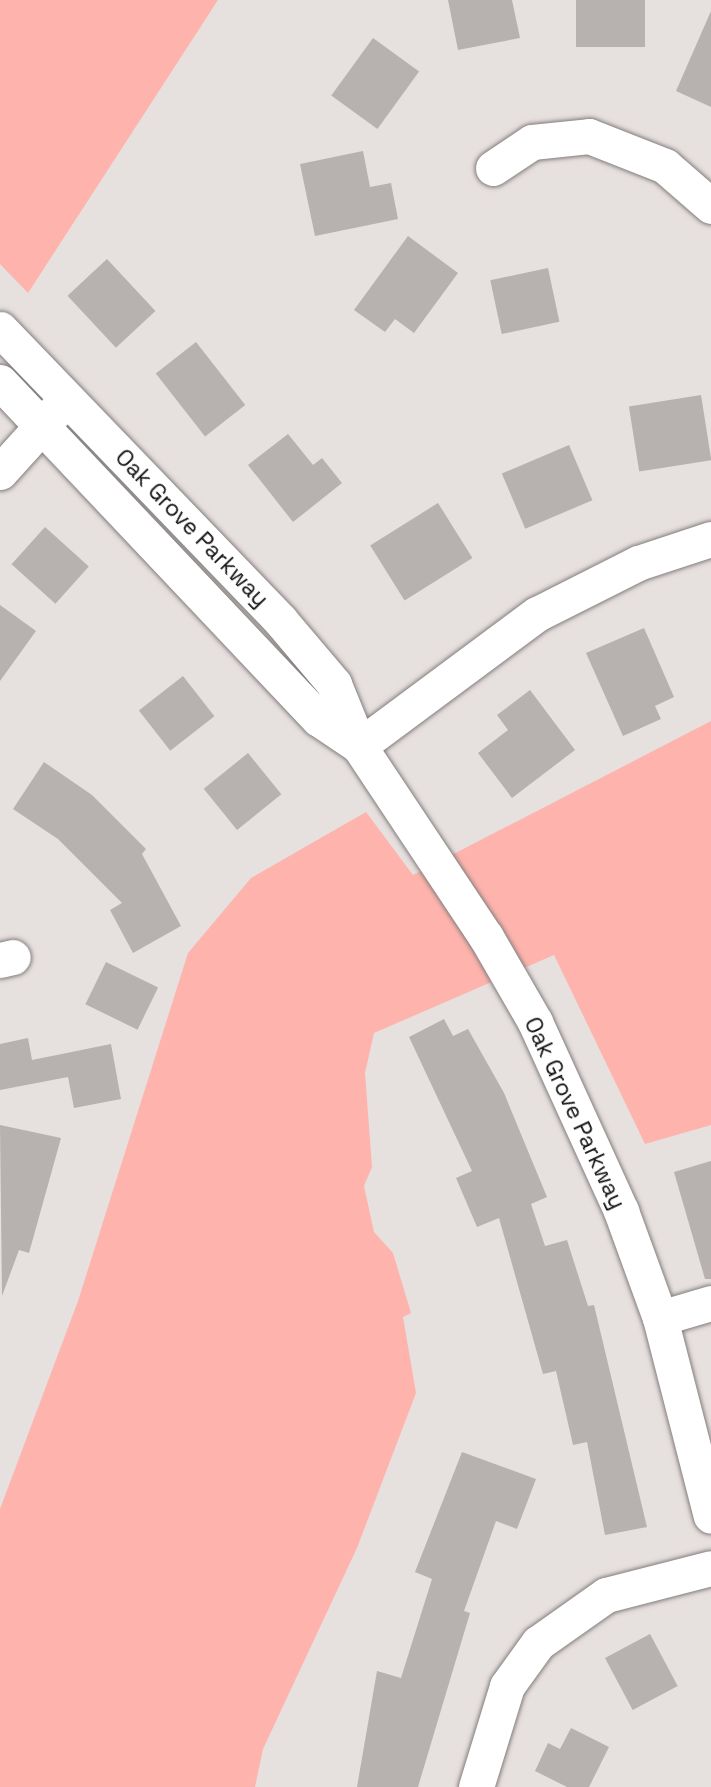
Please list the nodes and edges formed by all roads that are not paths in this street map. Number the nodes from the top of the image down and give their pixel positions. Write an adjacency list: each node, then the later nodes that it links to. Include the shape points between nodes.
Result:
1 (493, 168): 2 (street, via 532,142 589,136 665,166)
2 (711, 206)
3 (0, 329): 5 (street, Oak Grove Parkway)
4 (0, 382): 6 (street, Oak Grove Parkway)
5 (68, 398): 6 (street); 9 (street, Oak Grove Parkway, via 280,620 334,684)
6 (41, 425): 7 (street); 9 (street, Oak Grove Parkway, via 318,719)
7 (0, 472)
8 (711, 538): 9 (street, via 638,563 537,614)
9 (359, 746): 11 (street, Oak Grove Parkway, via 459,892 535,1022 621,1211)
10 (711, 1303): 11 (street)
11 (660, 1318): 12 (street, Oak Grove Parkway)
12 (711, 1516)
13 (711, 1568): 14 (street, via 606,1595 538,1643 508,1686)
14 (476, 1787)

